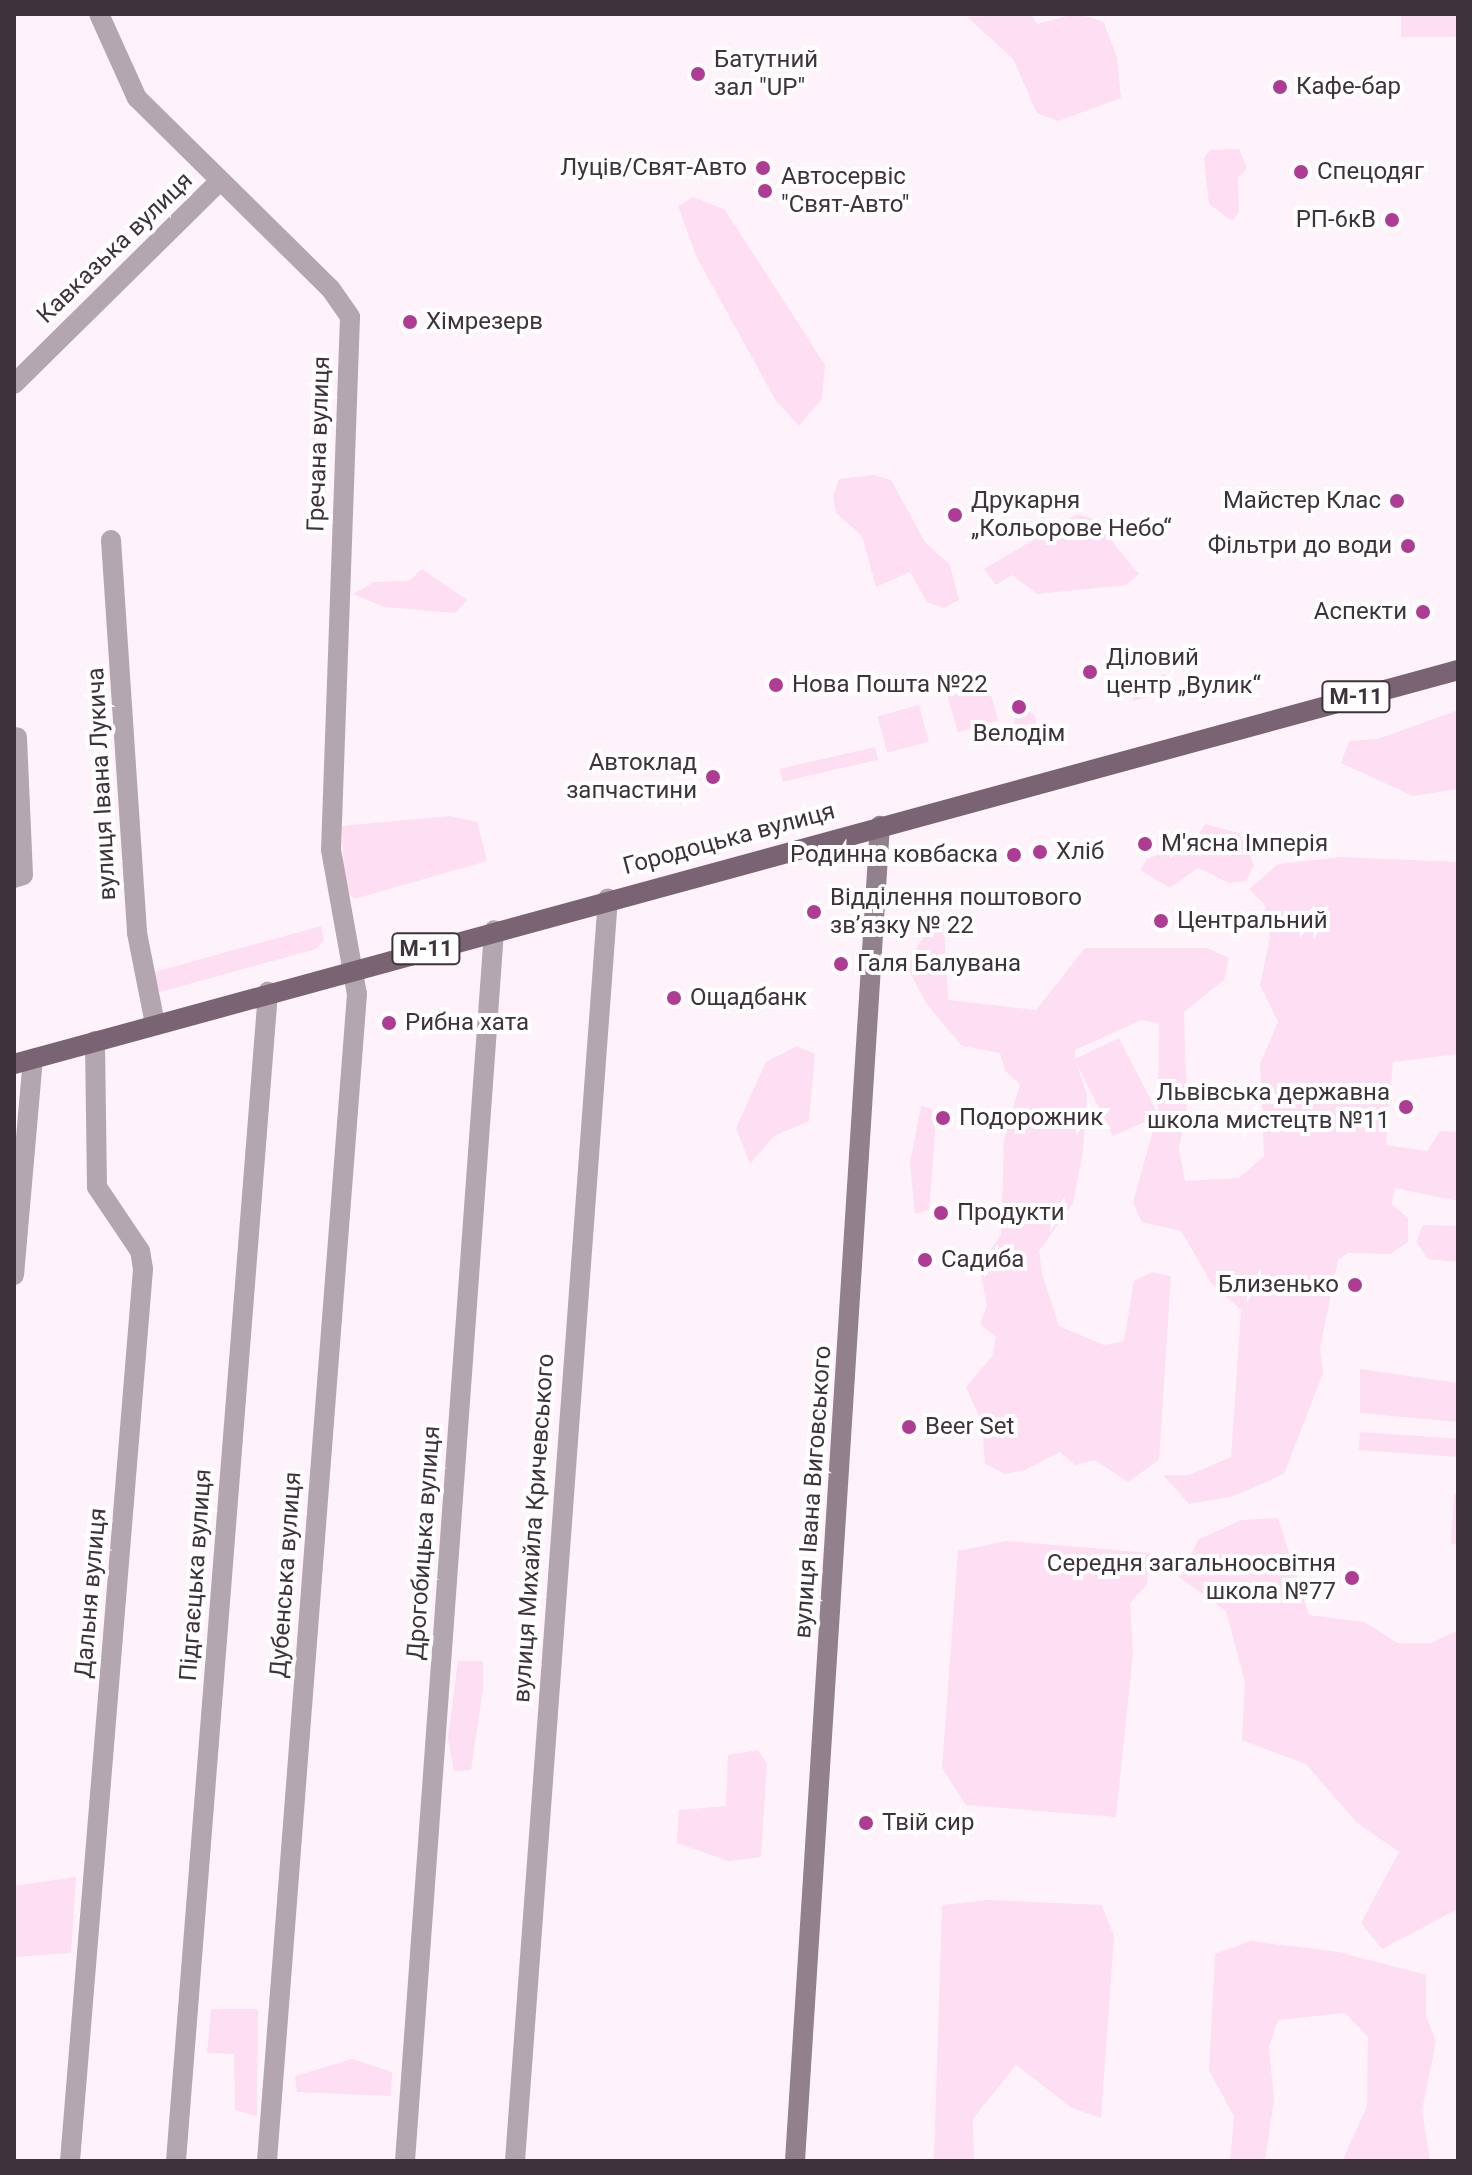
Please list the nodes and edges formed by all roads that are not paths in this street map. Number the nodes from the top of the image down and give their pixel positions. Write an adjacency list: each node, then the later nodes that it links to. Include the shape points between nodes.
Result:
1 (99, 14): 2 (street, Гречана вулиця, via 137,98)
2 (218, 183): 3 (street, Кавказька вулиця); 11 (street, Гречана вулиця, via 330,288 350,317 331,850)
3 (14, 384)
4 (111, 540): 14 (street, вулиця Івана Лукича, via 137,933)
5 (1458, 670): 7 (main road, Городоцька вулиця / М-11)
6 (17, 737): 8 (street, via 23,875)
7 (880, 826): 9 (main road, Городоцька вулиця / М-11); 23 (main road, вулиця Івана Виговського)
8 (14, 878)
9 (608, 898): 10 (main road, Городоцька вулиця / М-11); 22 (street, вулиця Михайла Кричевського)
10 (494, 930): 11 (main road, Городоцька вулиця / М-11); 21 (street, Дрогобицька вулиця)
11 (357, 968): 12 (main road, Городоцька вулиця / М-11); 13 (street, Гречана вулиця)
12 (268, 992): 14 (main road, Городоцька вулиця / М-11); 19 (street, Підгаєцька вулиця)
13 (357, 994): 20 (street, Дубенська вулиця)
14 (155, 1024): 15 (main road, Городоцька вулиця / М-11)
15 (95, 1041): 16 (main road, Городоцька вулиця / М-11); 18 (street, Дальня вулиця, via 97,1187 140,1251 143,1269)
16 (23, 1061): 17 (street)
17 (14, 1275)
18 (70, 2161)
19 (176, 2161)
20 (267, 2161)
21 (405, 2161)
22 (515, 2161)
23 (795, 2161)

